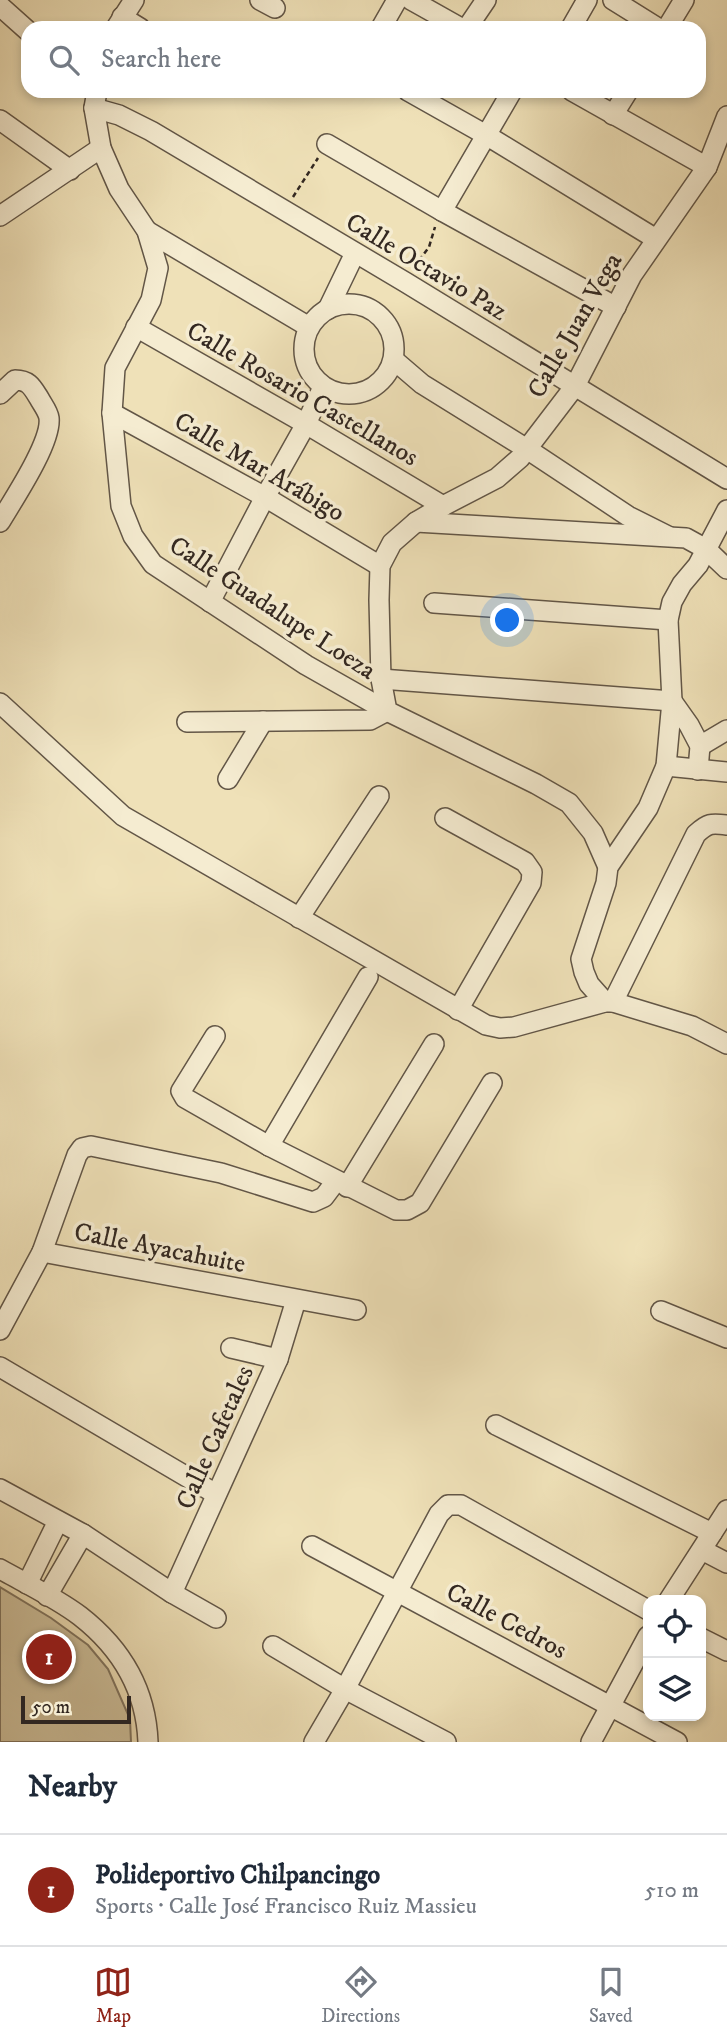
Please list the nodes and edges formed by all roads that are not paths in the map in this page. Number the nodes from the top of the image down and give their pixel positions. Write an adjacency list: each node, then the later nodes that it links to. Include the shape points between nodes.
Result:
1 (134, 0): 9 (street)
2 (397, 0): 10 (street)
3 (411, 0): 11 (street)
4 (486, 0): 12 (street)
5 (587, 0): 13 (street)
6 (613, 0): 14 (street)
7 (684, 0): 15 (street)
8 (0, 6): 16 (street)
9 (120, 21)
10 (385, 21)
11 (448, 21)
12 (472, 21)
13 (575, 21)
14 (647, 21)
15 (671, 21)
16 (21, 25)
17 (420, 98): 25 (street)
18 (508, 98): 25 (street)
19 (584, 98): 22 (street)
20 (624, 98): 22 (street)
21 (96, 99): 27 (street, Calle Guadalupe Loeza); 34 (street, Calle Octavio Paz)
22 (613, 115): 28 (street)
23 (727, 116): 28 (street, Calle Juan Vega)
24 (0, 120): 29 (street)
25 (486, 135): 30 (street); 33 (street)
26 (327, 144): 30 (street)
27 (101, 148): 29 (street); 32 (street, Calle Guadalupe Loeza, via 119,189)
28 (706, 167): 33 (street, Calle Juan Vega)
29 (70, 170): 31 (street)
30 (442, 211): 35 (street)
31 (0, 216)
32 (148, 231): 37 (street, Calle Guadalupe Loeza, via 158,268 151,300); 38 (street)
33 (656, 239): 35 (street, Calle Juan Vega)
34 (355, 253): 36 (street); 42 (street, Calle Octavio Paz)
35 (616, 307): 42 (street, Calle Juan Vega)
36 (328, 309): 38 (street); 39 (street, via 354,303 378,313 393,334)
37 (136, 327): 45 (street, Calle Guadalupe Loeza, via 115,368); 46 (street, Calle Rosario Castellanos)
38 (309, 327): 43 (street, via 303,348 309,370)
39 (394, 360): 40 (street); 41 (street)
40 (384, 379): 41 (street); 43 (street, via 366,391 344,394)
41 (422, 384): 47 (street)
42 (575, 386): 47 (street, Calle Juan Vega); 48 (street, Calle Octavio Paz)
43 (323, 387): 46 (street)
44 (0, 394): 52 (street, via 15,380 24,380 49,415 49,429 35,462)
45 (112, 414): 49 (street, Calle Mar Arábigo); 58 (street, Calle Guadalupe Loeza, via 121,506 133,536 153,564)
46 (306, 424): 49 (street); 50 (street, Calle Rosario Castellanos)
47 (527, 449): 50 (street, Calle Juan Vega, via 497,478); 54 (street, via 628,516)
48 (727, 479)
49 (265, 497): 56 (street, Calle Mar Arábigo); 58 (street)
50 (443, 506): 53 (street, Calle Juan Vega)
51 (727, 510): 55 (street)
52 (0, 522)
53 (416, 522): 54 (street); 56 (street, Calle Juan Vega, via 393,543)
54 (668, 536): 55 (street, via 686,538)
55 (706, 549): 57 (street); 60 (street, via 672,602)
56 (380, 566): 61 (street)
57 (727, 569)
58 (210, 602): 64 (street, Calle Guadalupe Loeza)
59 (435, 603): 60 (street)
60 (668, 620): 62 (street)
61 (381, 679): 62 (street); 64 (street)
62 (672, 701): 68 (street); 69 (street)
63 (0, 703): 77 (street, via 123,816)
64 (387, 711): 65 (street, via 370,720); 76 (street, via 569,803 593,833)
65 (263, 721): 66 (street); 72 (street)
66 (187, 722)
67 (727, 730): 68 (street)
68 (700, 746): 70 (street)
69 (666, 766): 70 (street); 76 (street, via 648,808)
70 (698, 769): 71 (street)
71 (727, 772)
72 (228, 779)
73 (379, 796): 77 (street)
74 (446, 818): 80 (street, via 525,862 532,872 531,883)
75 (727, 825): 79 (street, via 713,823 696,834)
76 (608, 867): 79 (street, via 581,959 589,984)
77 (299, 918): 80 (street)
78 (368, 977): 85 (street)
79 (609, 1002): 80 (street, via 500,1028); 83 (street, via 692,1026)
80 (458, 1010)
81 (215, 1036): 85 (street, via 182,1095)
82 (434, 1044): 86 (street)
83 (727, 1044)
84 (492, 1083): 86 (street, via 420,1203 396,1210)
85 (269, 1146): 86 (street)
86 (341, 1184): 87 (street, via 313,1202 220,1173 91,1146 82,1148)
87 (42, 1252): 88 (street, Calle Ayacahuite); 91 (street, Calle Ayacahuite)
88 (296, 1300): 89 (street, Calle Ayacahuite); 94 (street, Calle Cafetales)
89 (355, 1310)
90 (661, 1311): 92 (street)
91 (0, 1330)
92 (727, 1338)
93 (231, 1348): 94 (street)
94 (278, 1359): 98 (street, Calle Cafetales)
95 (0, 1367): 98 (street)
96 (496, 1425): 102 (street)
97 (0, 1489): 100 (street)
98 (216, 1494): 108 (street, Calle Cafetales)
99 (727, 1510): 102 (street)
100 (58, 1521): 101 (street); 106 (street)
101 (83, 1534): 108 (street); 110 (street)
102 (707, 1542): 104 (street); 109 (street)
103 (312, 1546): 107 (street, Calle Cedros)
104 (727, 1563)
105 (0, 1569): 106 (street)
106 (27, 1584): 110 (street)
107 (397, 1592): 111 (street, via 439,1514 449,1504 461,1505); 117 (street); 118 (street, Calle Cedros)
108 (172, 1593): 112 (street)
109 (672, 1595)
110 (47, 1596): 119 (street, via 80,1616 121,1656 140,1693)
111 (643, 1607)
112 (216, 1618)
113 (706, 1640): 116 (street)
114 (643, 1645): 118 (street)
115 (273, 1646): 117 (street)
116 (727, 1651)
117 (345, 1689): 120 (street); 121 (street)
118 (610, 1705): 122 (street); 123 (street, Calle Cedros)
119 (148, 1742)
120 (314, 1742)
121 (446, 1742)
122 (591, 1742)
123 (677, 1742)

